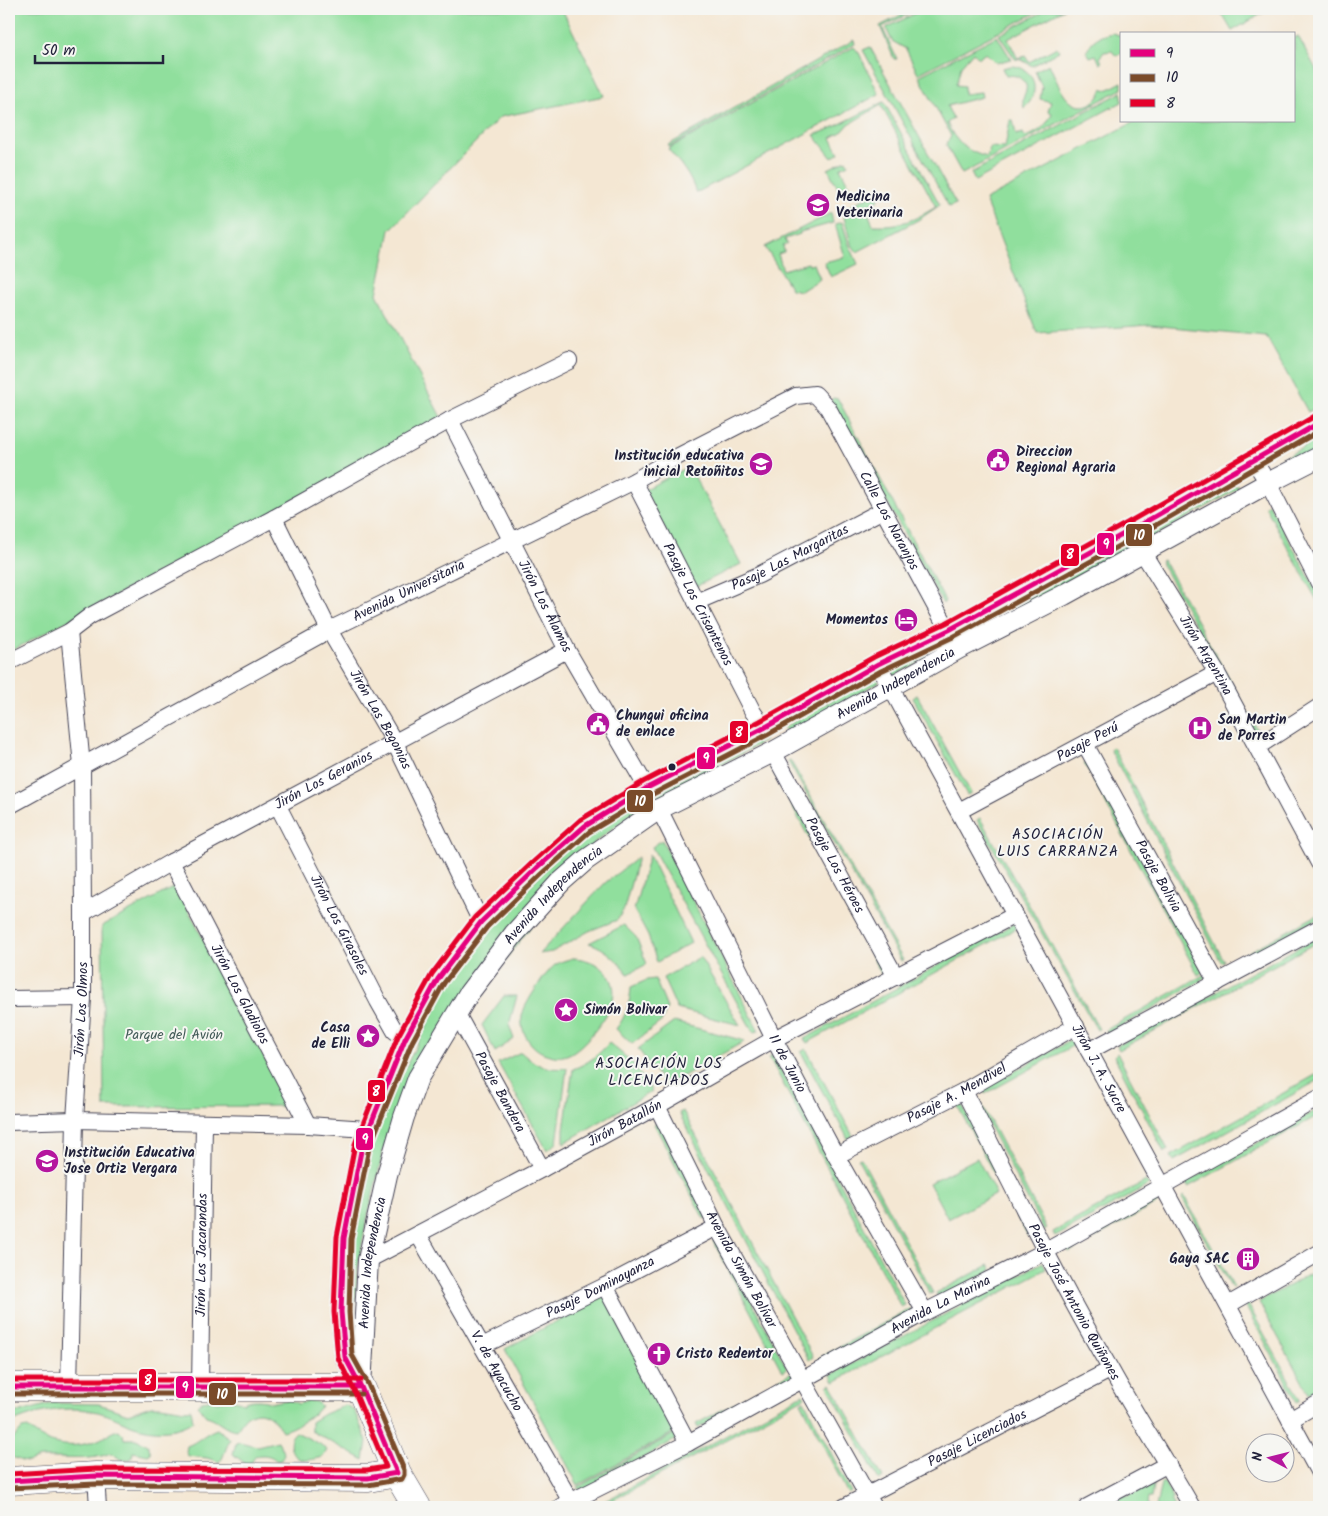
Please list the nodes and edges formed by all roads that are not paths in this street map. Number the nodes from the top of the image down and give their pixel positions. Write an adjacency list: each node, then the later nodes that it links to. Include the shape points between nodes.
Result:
1 (569, 361): 3 (street)
2 (815, 394): 7 (street, Avenida Universitaria, via 796,396); 9 (street, Calle Los Naranjos, via 828,408)
3 (450, 420): 10 (street); 12 (street, Jirón Los Álamos)
4 (1319, 423): 6 (street, Avenida Independencia)
5 (1319, 457): 8 (street, Avenida Independencia)
6 (1253, 459): 8 (street); 11 (street, Avenida Independencia)
7 (634, 481): 12 (street, Avenida Universitaria); 17 (street, Pasaje Los Crisantenos)
8 (1268, 483): 13 (street, Avenida Independencia); 15 (street)
9 (883, 510): 17 (street, Pasaje Las Margaritas, via 759,575); 19 (street, Calle Los Naranjos)
10 (274, 518): 18 (street, Jirón Las Begonias); 20 (street, via 90,616)
11 (1132, 530): 13 (street, Jirón Argentina); 14 (street, Avenida Independencia)
12 (510, 541): 18 (street, Avenida Universitaria); 22 (street, Jirón Los Álamos)
13 (1144, 553): 16 (street, Avenida Independencia); 25 (street, Jirón Argentina)
14 (1051, 574): 16 (street); 19 (street, Avenida Independencia)
15 (1319, 583)
16 (1064, 595): 21 (street, Avenida Independencia)
17 (696, 602): 28 (street, Pasaje Los Crisantenos)
18 (329, 630): 29 (street, Jirón Las Begonias); 33 (street, Avenida Universitaria)
19 (949, 630): 21 (street, Calle Los Naranjos); 24 (street, Avenida Independencia)
20 (69, 632): 23 (street); 33 (street, Jirón Los Olmos)
21 (960, 648): 26 (street, Avenida Independencia)
22 (567, 650): 29 (street, Jirón Los Geranios); 34 (street, Jirón Los Álamos)
23 (9, 662)
24 (878, 664): 26 (street, Jirón J. A. Sucre); 28 (street, Avenida Independencia)
25 (1217, 673): 30 (street, Pasaje Perú); 31 (street, Jirón Argentina)
26 (891, 688): 32 (street, Avenida Independencia); 38 (street, Jirón J. A. Sucre)
27 (1319, 707): 31 (street)
28 (764, 728): 34 (street, Avenida Independencia)
29 (395, 743): 36 (street, Jirón Los Geranios); 43 (street, Jirón Las Begonias)
30 (1085, 744): 38 (street, Pasaje Perú); 46 (street, Pasaje Bolivia)
31 (1257, 747): 40 (street, Jirón Argentina)
32 (773, 752): 37 (street, Avenida Independencia); 45 (street, Pasaje Los Héroes)
33 (82, 766): 35 (street, Avenida Universitaria); 41 (street, Jirón Los Olmos)
34 (647, 788): 43 (street, Avenida Independencia, via 585,826)
35 (9, 806)
36 (278, 806): 39 (street, Jirón Los Geranios); 51 (street, Jirón Los Girasoles, via 378,1001 395,1031)
37 (659, 809): 49 (street, Avenida Independencia, via 586,860 561,882 514,934); 52 (street, 11 de Junio)
38 (959, 812): 42 (street, Jirón J. A. Sucre)
39 (171, 862): 41 (street, Jirón Los Geranios); 60 (street, Jirón Los Gladiolos)
40 (1319, 863)
41 (83, 913): 47 (street, Jirón Los Olmos)
42 (1015, 915): 45 (street, Jirón Batallón); 50 (street, Jirón J. A. Sucre)
43 (481, 922): 51 (street, Avenida Independencia, via 438,979)
44 (1319, 928): 46 (street)
45 (896, 977): 52 (street, Jirón Batallón)
46 (1217, 983): 53 (street)
47 (83, 998): 48 (street); 57 (street, Jirón Los Olmos)
48 (9, 999)
49 (456, 1014): 63 (street, Pasaje Bandera); 69 (street, Avenida Independencia, via 418,1078 409,1102 387,1175)
50 (1076, 1026): 53 (street, Jirón J. A. Sucre); 54 (street, Pasaje A. Mendivel)
51 (405, 1039): 61 (street, Avenida Independencia)
52 (774, 1039): 56 (street, Jirón Batallón); 62 (street, 11 de Junio)
53 (1090, 1051): 64 (street, Jirón J. A. Sucre)
54 (964, 1092): 62 (street, Pasaje A. Mendivel); 67 (street, Pasaje José Antonio Quiñones)
55 (1319, 1098): 64 (street, Avenida La Marina)
56 (657, 1106): 63 (street, Jirón Batallón); 65 (street, Avenida Simón Bolívar)
57 (75, 1120): 58 (street); 59 (street); 76 (street, Jirón Los Olmos)
58 (9, 1122)
59 (204, 1123): 60 (street); 78 (street, Jirón Los Jacarandas)
60 (308, 1125): 61 (street)
61 (367, 1129): 79 (street, Avenida Independencia, via 344,1238 341,1312 345,1357)
62 (836, 1156): 72 (street, 11 de Junio)
63 (542, 1169): 66 (street, Jirón Batallón)
64 (1163, 1186): 67 (street, Avenida La Marina); 71 (street, Jirón J. A. Sucre)
65 (717, 1227): 70 (street, Pasaje Dominayanza); 75 (street, Avenida Simón Bolívar)
66 (418, 1234): 69 (street, Jirón Batallón); 73 (street, V. de Ayacucho)
67 (1046, 1251): 72 (street, Avenida La Marina); 74 (street, Pasaje José Antonio Quiñones)
68 (1319, 1253): 71 (street)
69 (368, 1260): 79 (street, Avenida Independencia)
70 (605, 1286): 73 (street, Pasaje Dominayanza); 82 (street)
71 (1228, 1305): 81 (street, Jirón J. A. Sucre)
72 (925, 1312): 75 (street, Avenida La Marina)
73 (482, 1346): 89 (street, V. de Ayacucho)
74 (1110, 1370): 83 (street, Pasaje José Antonio Quiñones); 88 (street, Pasaje Licenciados)
75 (803, 1380): 82 (street, Avenida La Marina); 88 (street, Avenida Simón Bolívar)
76 (69, 1386): 77 (highway); 78 (highway)
77 (9, 1387)
78 (200, 1387): 79 (highway)
79 (360, 1387): 84 (highway)
80 (1319, 1403): 81 (street)
81 (1290, 1420): 85 (street, Jirón J. A. Sucre)
82 (688, 1443): 89 (street, Avenida La Marina)
83 (1168, 1464): 93 (street); 94 (street, Pasaje José Antonio Quiñones)
84 (397, 1472): 86 (highway, via 368,1478); 91 (highway)
85 (1319, 1473)
86 (96, 1476): 87 (highway); 90 (street)
87 (9, 1481)
88 (871, 1501): 92 (street, Pasaje Licenciados)
89 (568, 1505)
90 (98, 1507)
91 (417, 1507)
92 (844, 1507)
93 (1087, 1507)
94 (1192, 1507)

